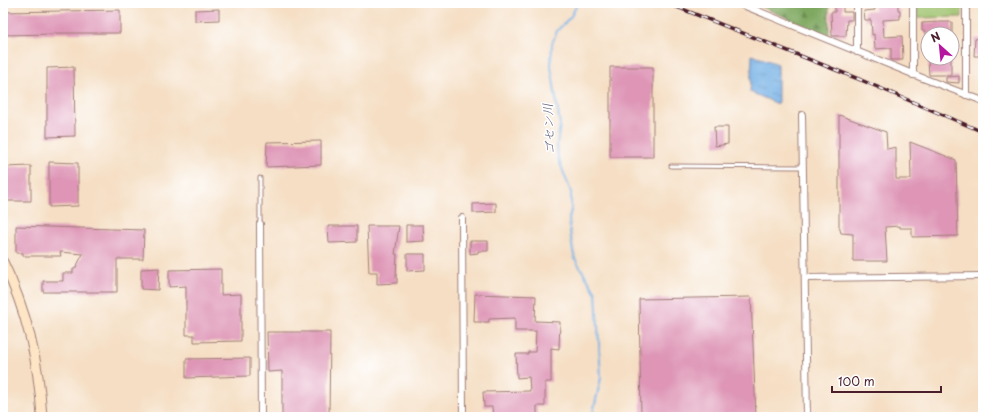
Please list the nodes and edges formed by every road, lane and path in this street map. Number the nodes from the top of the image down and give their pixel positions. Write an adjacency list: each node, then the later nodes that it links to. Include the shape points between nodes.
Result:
1 (738, 3): 5 (street)
2 (857, 3): 5 (street)
3 (913, 3): 6 (street)
4 (966, 3): 7 (street)
5 (857, 52): 6 (street)
6 (914, 75): 7 (street)
7 (966, 95): 8 (street)
8 (983, 101)
9 (802, 115): 11 (street)
10 (670, 166): 11 (lane)
11 (803, 167): 17 (street)
12 (260, 178): 14 (lane)
13 (462, 218): 20 (street)
14 (260, 224): 19 (street)
15 (3, 262): 18 (street, via 20,304 34,351)
16 (983, 276): 17 (street)
17 (805, 278): 21 (street)
18 (42, 417)
19 (261, 417)
20 (463, 417)
21 (807, 417)

